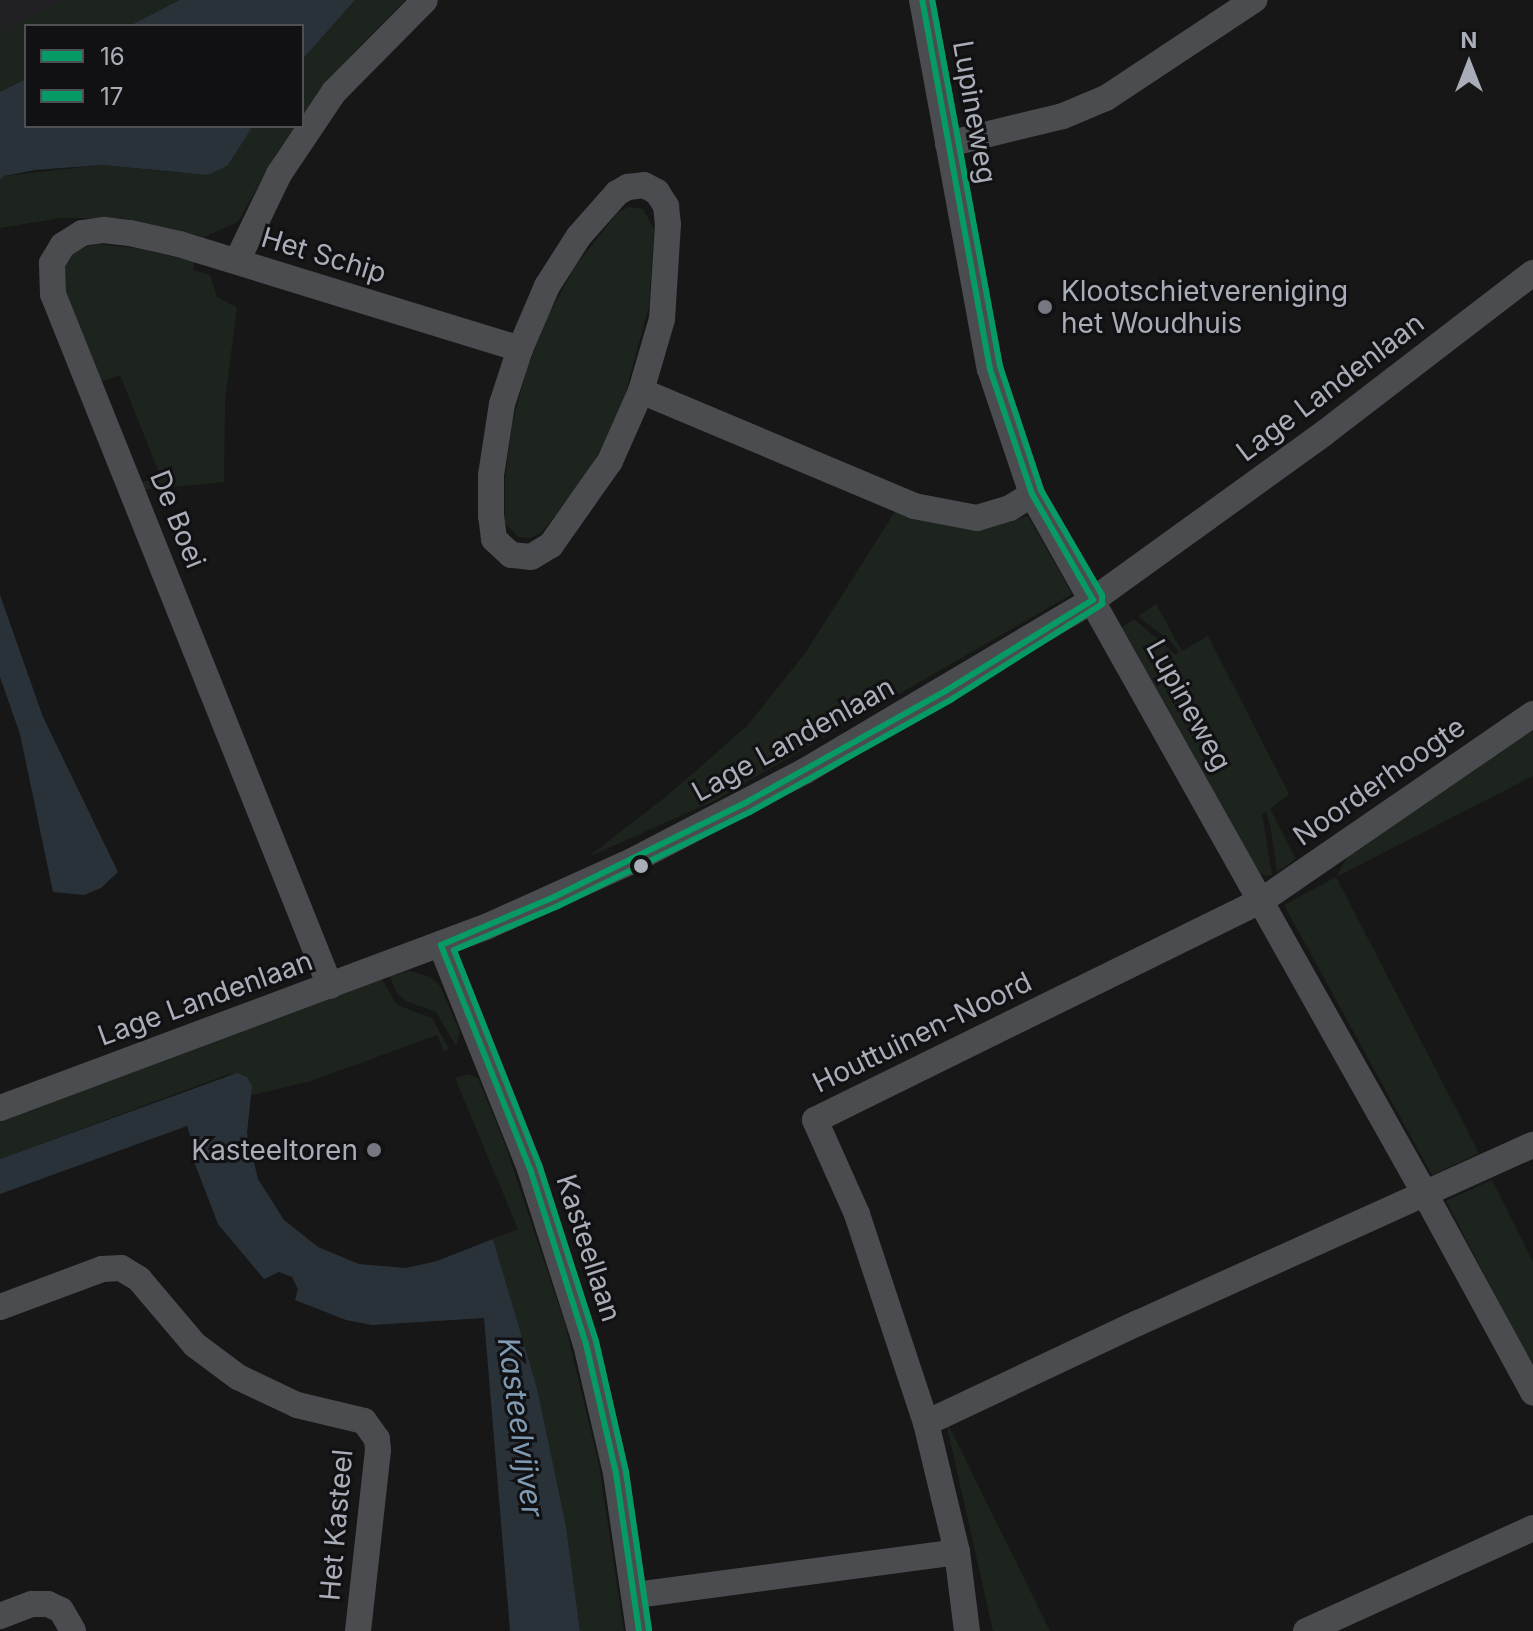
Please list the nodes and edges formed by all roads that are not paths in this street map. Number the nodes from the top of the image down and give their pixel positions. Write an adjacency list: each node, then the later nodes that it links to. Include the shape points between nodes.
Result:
1 (425, 0): 5 (street, Het Schip, via 334,92 279,174)
2 (922, 0): 4 (street, Lupineweg)
3 (1254, 0): 4 (street, via 1106,98 1063,116)
4 (948, 144): 9 (street, Lupineweg, via 990,369)
5 (237, 261): 7 (street, Het Schip); 14 (street, De Boei, via 153,237 93,230 72,238 56,253 50,284)
6 (1533, 273): 10 (street, Lage Landenlaan)
7 (520, 349): 8 (street, via 547,286 579,236 617,193 644,185 666,206 668,224 662,319); 8 (street, via 502,404 491,475 494,539 511,555 531,557 551,545 610,461)
8 (641, 391): 9 (street, via 914,506 977,518 1010,508)
9 (1032, 494): 10 (street, Lupineweg)
10 (1093, 600): 12 (street, Lupineweg); 13 (street, Lage Landenlaan, via 757,797 554,897)
11 (1533, 714): 12 (street, Noorderhoogte)
12 (1261, 901): 17 (street, Lupineweg); 20 (street, Houttuinen-Noord, via 815,1120 857,1214)
13 (441, 945): 14 (street, Lage Landenlaan); 23 (street, Kasteellaan, via 530,1169 586,1344 616,1473)
14 (330, 986): 15 (street, Lage Landenlaan)
15 (0, 1108)
16 (1533, 1145): 17 (street)
17 (1425, 1194): 19 (street, Lupineweg); 20 (street)
18 (0, 1307): 26 (street, Het Kasteel, via 102,1269 121,1268 139,1279 195,1345 238,1377 297,1405 364,1421 378,1450)
19 (1533, 1392)
20 (926, 1423): 22 (street, Houttuinen-Noord)
21 (1533, 1528): 29 (street)
22 (957, 1552): 23 (street); 28 (street, Houttuinen-Noord)
23 (636, 1595): 27 (street, Kasteellaan)
24 (0, 1616): 25 (street, via 48,1604 61,1610)
25 (73, 1631)
26 (358, 1631)
27 (639, 1631)
28 (967, 1631)
29 (1306, 1631)

